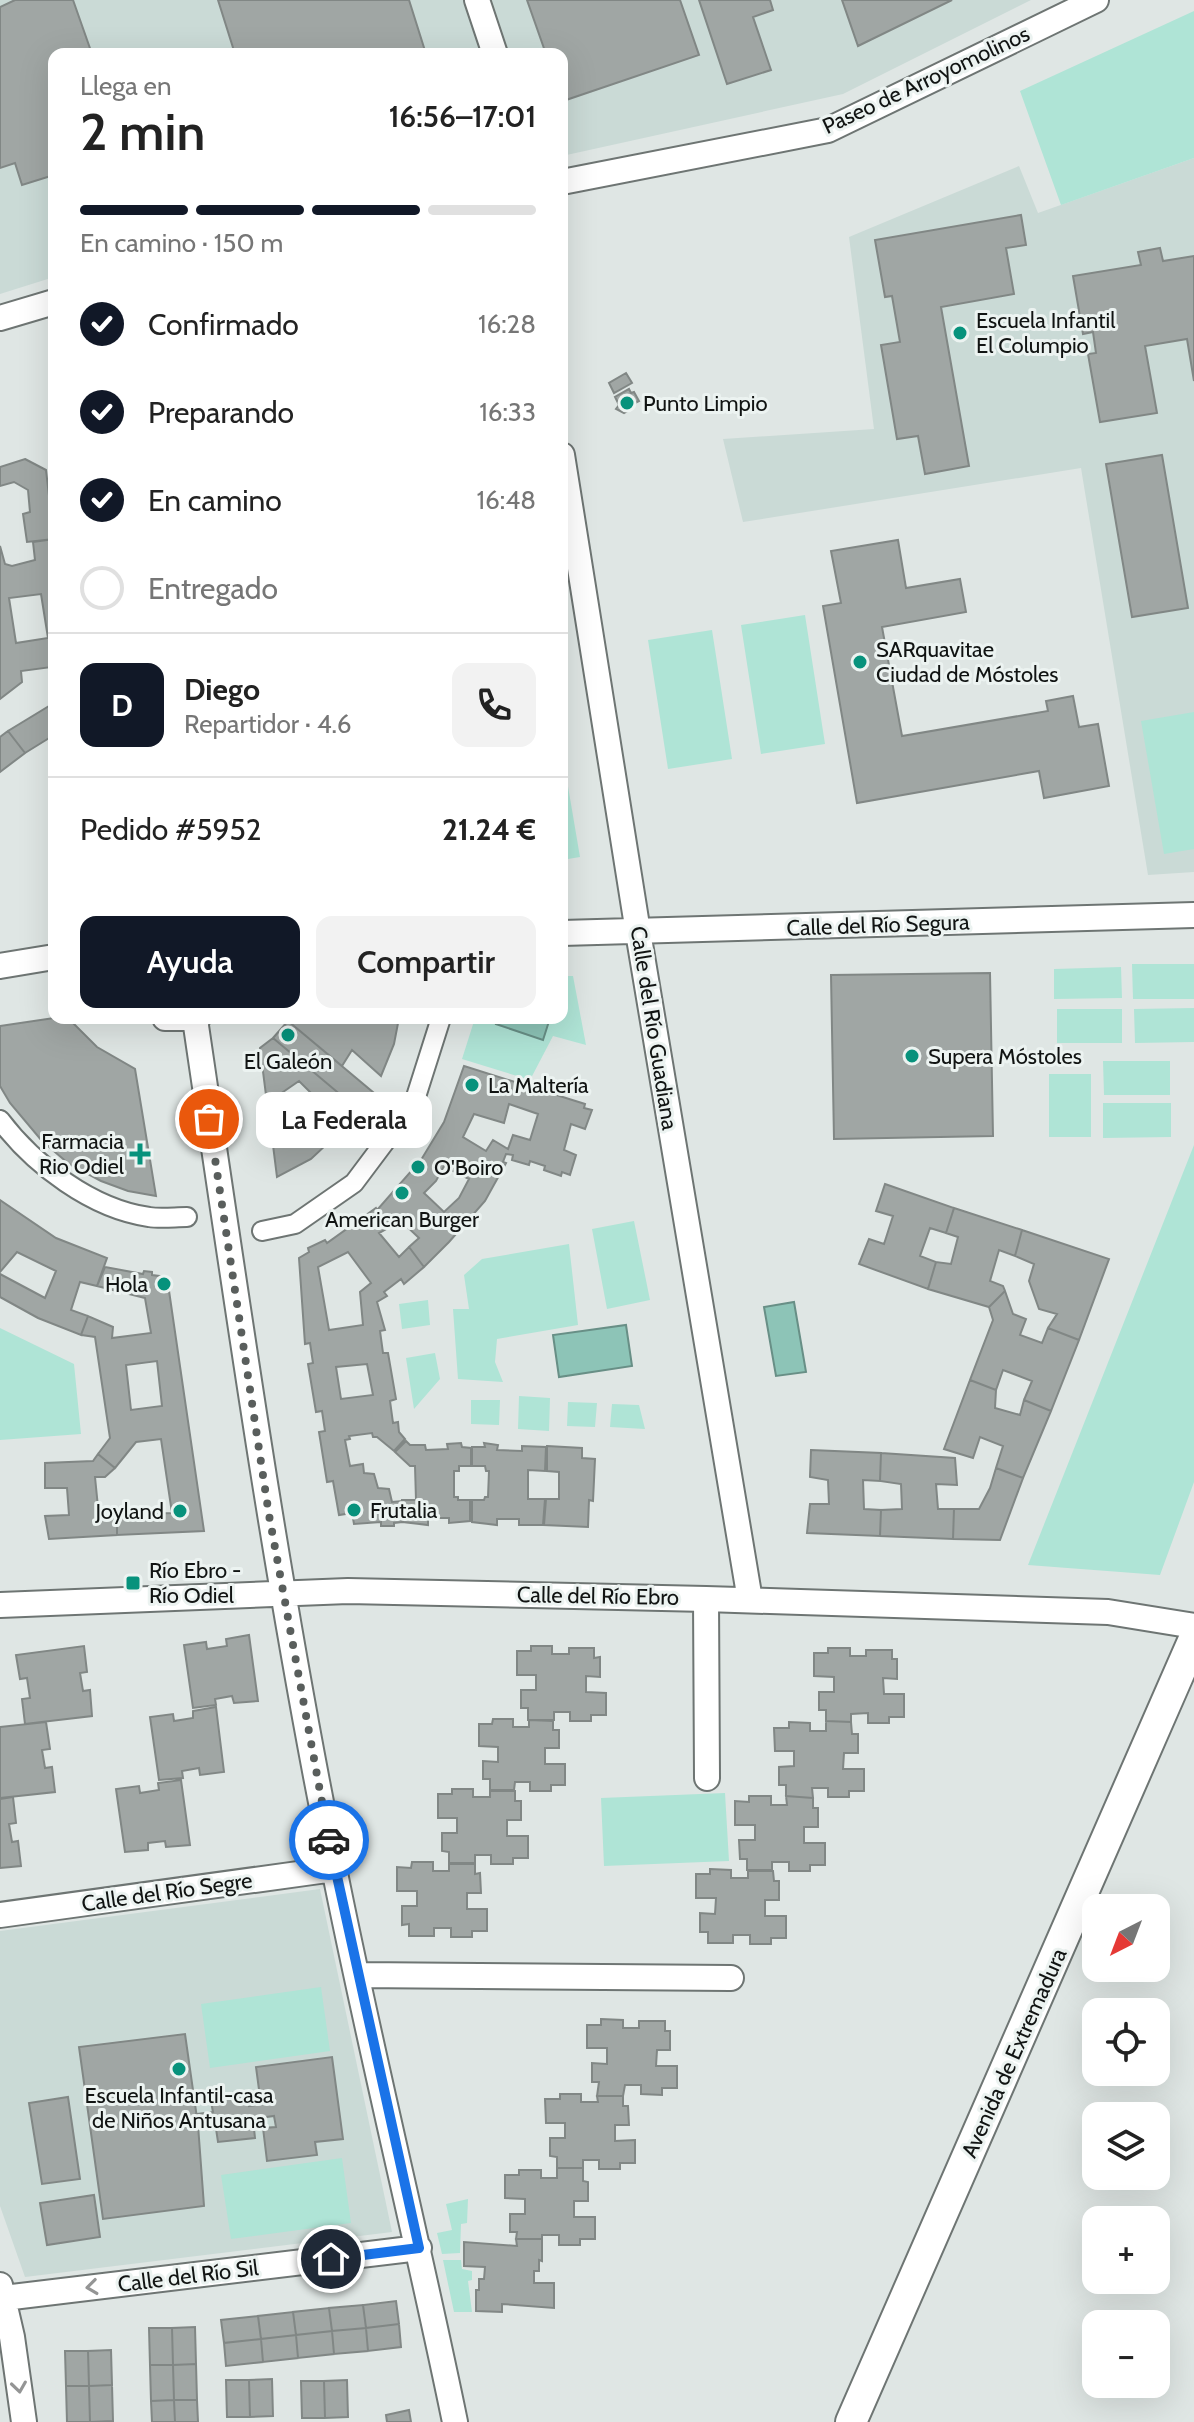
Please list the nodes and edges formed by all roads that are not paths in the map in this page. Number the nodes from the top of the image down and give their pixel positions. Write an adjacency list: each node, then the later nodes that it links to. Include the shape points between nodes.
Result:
1 (477, 0): 3 (street)
2 (1096, 0): 4 (street, Paseo de Arroyomolinos, via 828,130)
3 (493, 48)
4 (568, 181)
5 (48, 304): 6 (street)
6 (0, 318)
7 (568, 493): 9 (street, Calle del Río Guadiana)
8 (1194, 915): 9 (street, Calle del Río Segura)
9 (638, 932): 10 (street, Calle del Río Segura); 20 (street, Calle del Río Guadiana)
10 (568, 933)
11 (48, 958): 12 (street)
12 (0, 966)
13 (197, 1024): 18 (street)
14 (439, 1024): 17 (street, via 414,1103 354,1183 295,1224)
15 (0, 1120): 16 (street, via 37,1159 112,1207 150,1218)
16 (187, 1217)
17 (262, 1231)
18 (283, 1593): 19 (street, Calle del Río Ebro); 21 (street, Calle del Río Ebro); 25 (street)
19 (706, 1599): 20 (street, Calle del Río Ebro); 24 (street)
20 (750, 1600): 22 (street, Calle del Río Ebro, via 1108,1612)
21 (0, 1605)
22 (1194, 1626)
23 (1194, 1639): 33 (street, Avenida de Extremadura)
24 (707, 1778)
25 (334, 1869): 26 (street, Calle del Río Segre); 27 (street)
26 (0, 1915)
27 (358, 1975): 28 (street); 29 (street)
28 (731, 1978)
29 (419, 2248): 30 (street, Calle del Río Sil, one-way to 30); 32 (street)
30 (2, 2292): 31 (street, Calle del Río Sil, one-way to 31)
31 (24, 2422)
32 (455, 2422)
33 (851, 2422)

